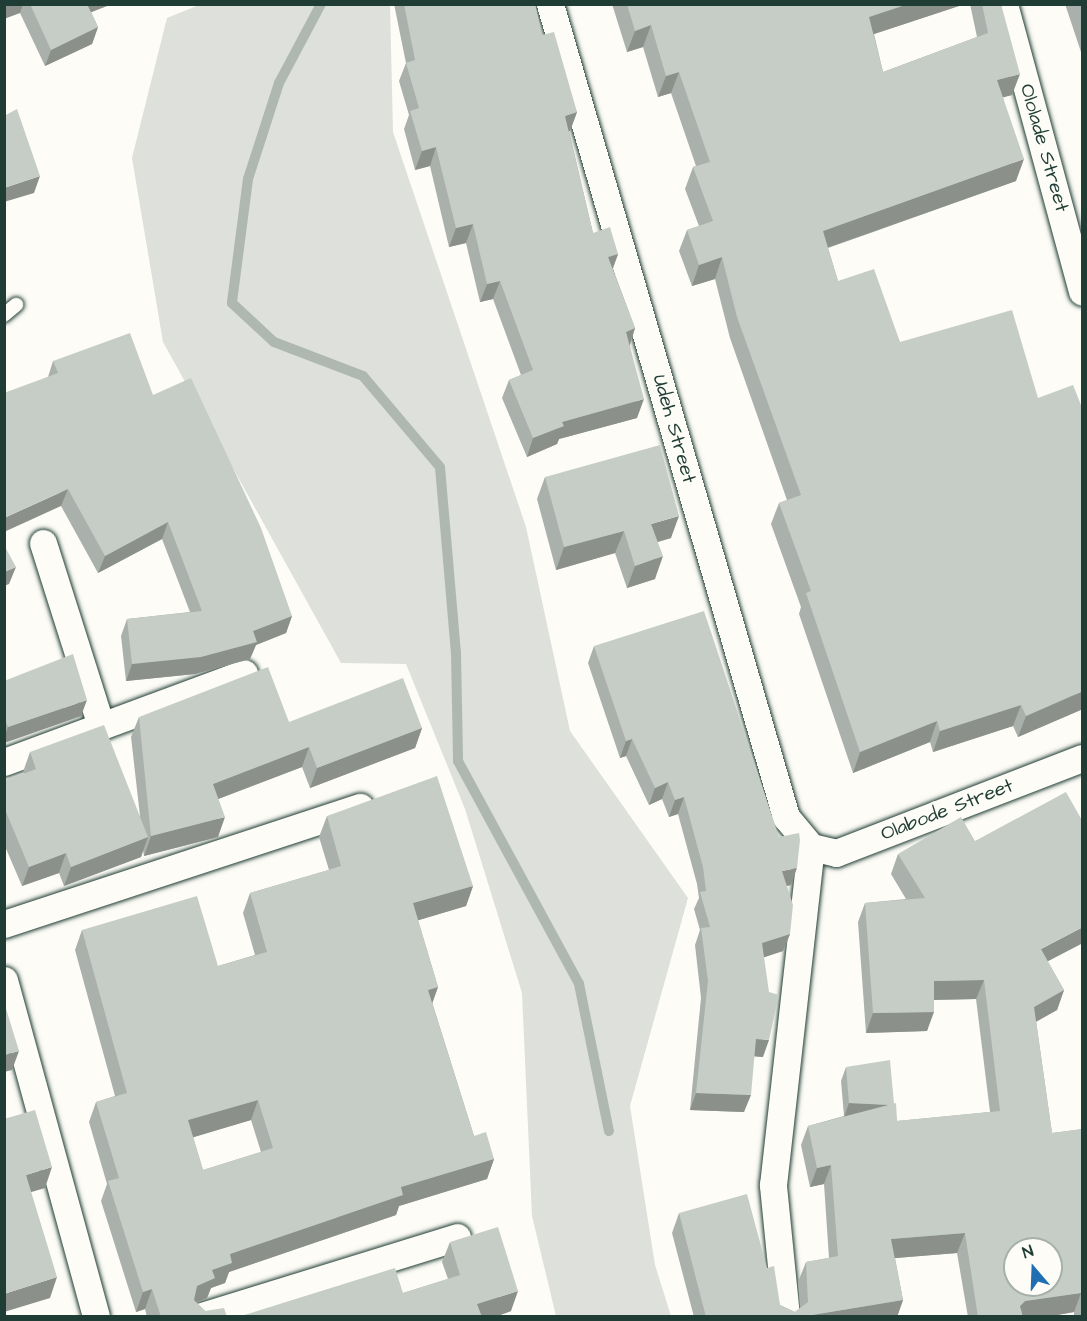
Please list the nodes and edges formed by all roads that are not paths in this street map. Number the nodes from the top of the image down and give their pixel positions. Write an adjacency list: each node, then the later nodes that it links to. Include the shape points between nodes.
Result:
1 (550, 4): 12 (street, Udeh Street, via 786,817)
2 (1004, 4): 3 (street, Ololade Street)
3 (1083, 292)
4 (16, 305): 5 (lane)
5 (4, 315)
6 (43, 543): 8 (street)
7 (244, 673): 8 (street)
8 (101, 726): 9 (street)
9 (4, 762)
10 (1080, 767): 12 (street, Olabode Street, via 836,853)
11 (368, 804): 13 (street)
12 (811, 847): 18 (street, via 773,1185)
13 (4, 924)
14 (4, 980): 16 (street)
15 (457, 1237): 17 (street)
16 (96, 1317)
17 (202, 1317)
18 (786, 1317)

